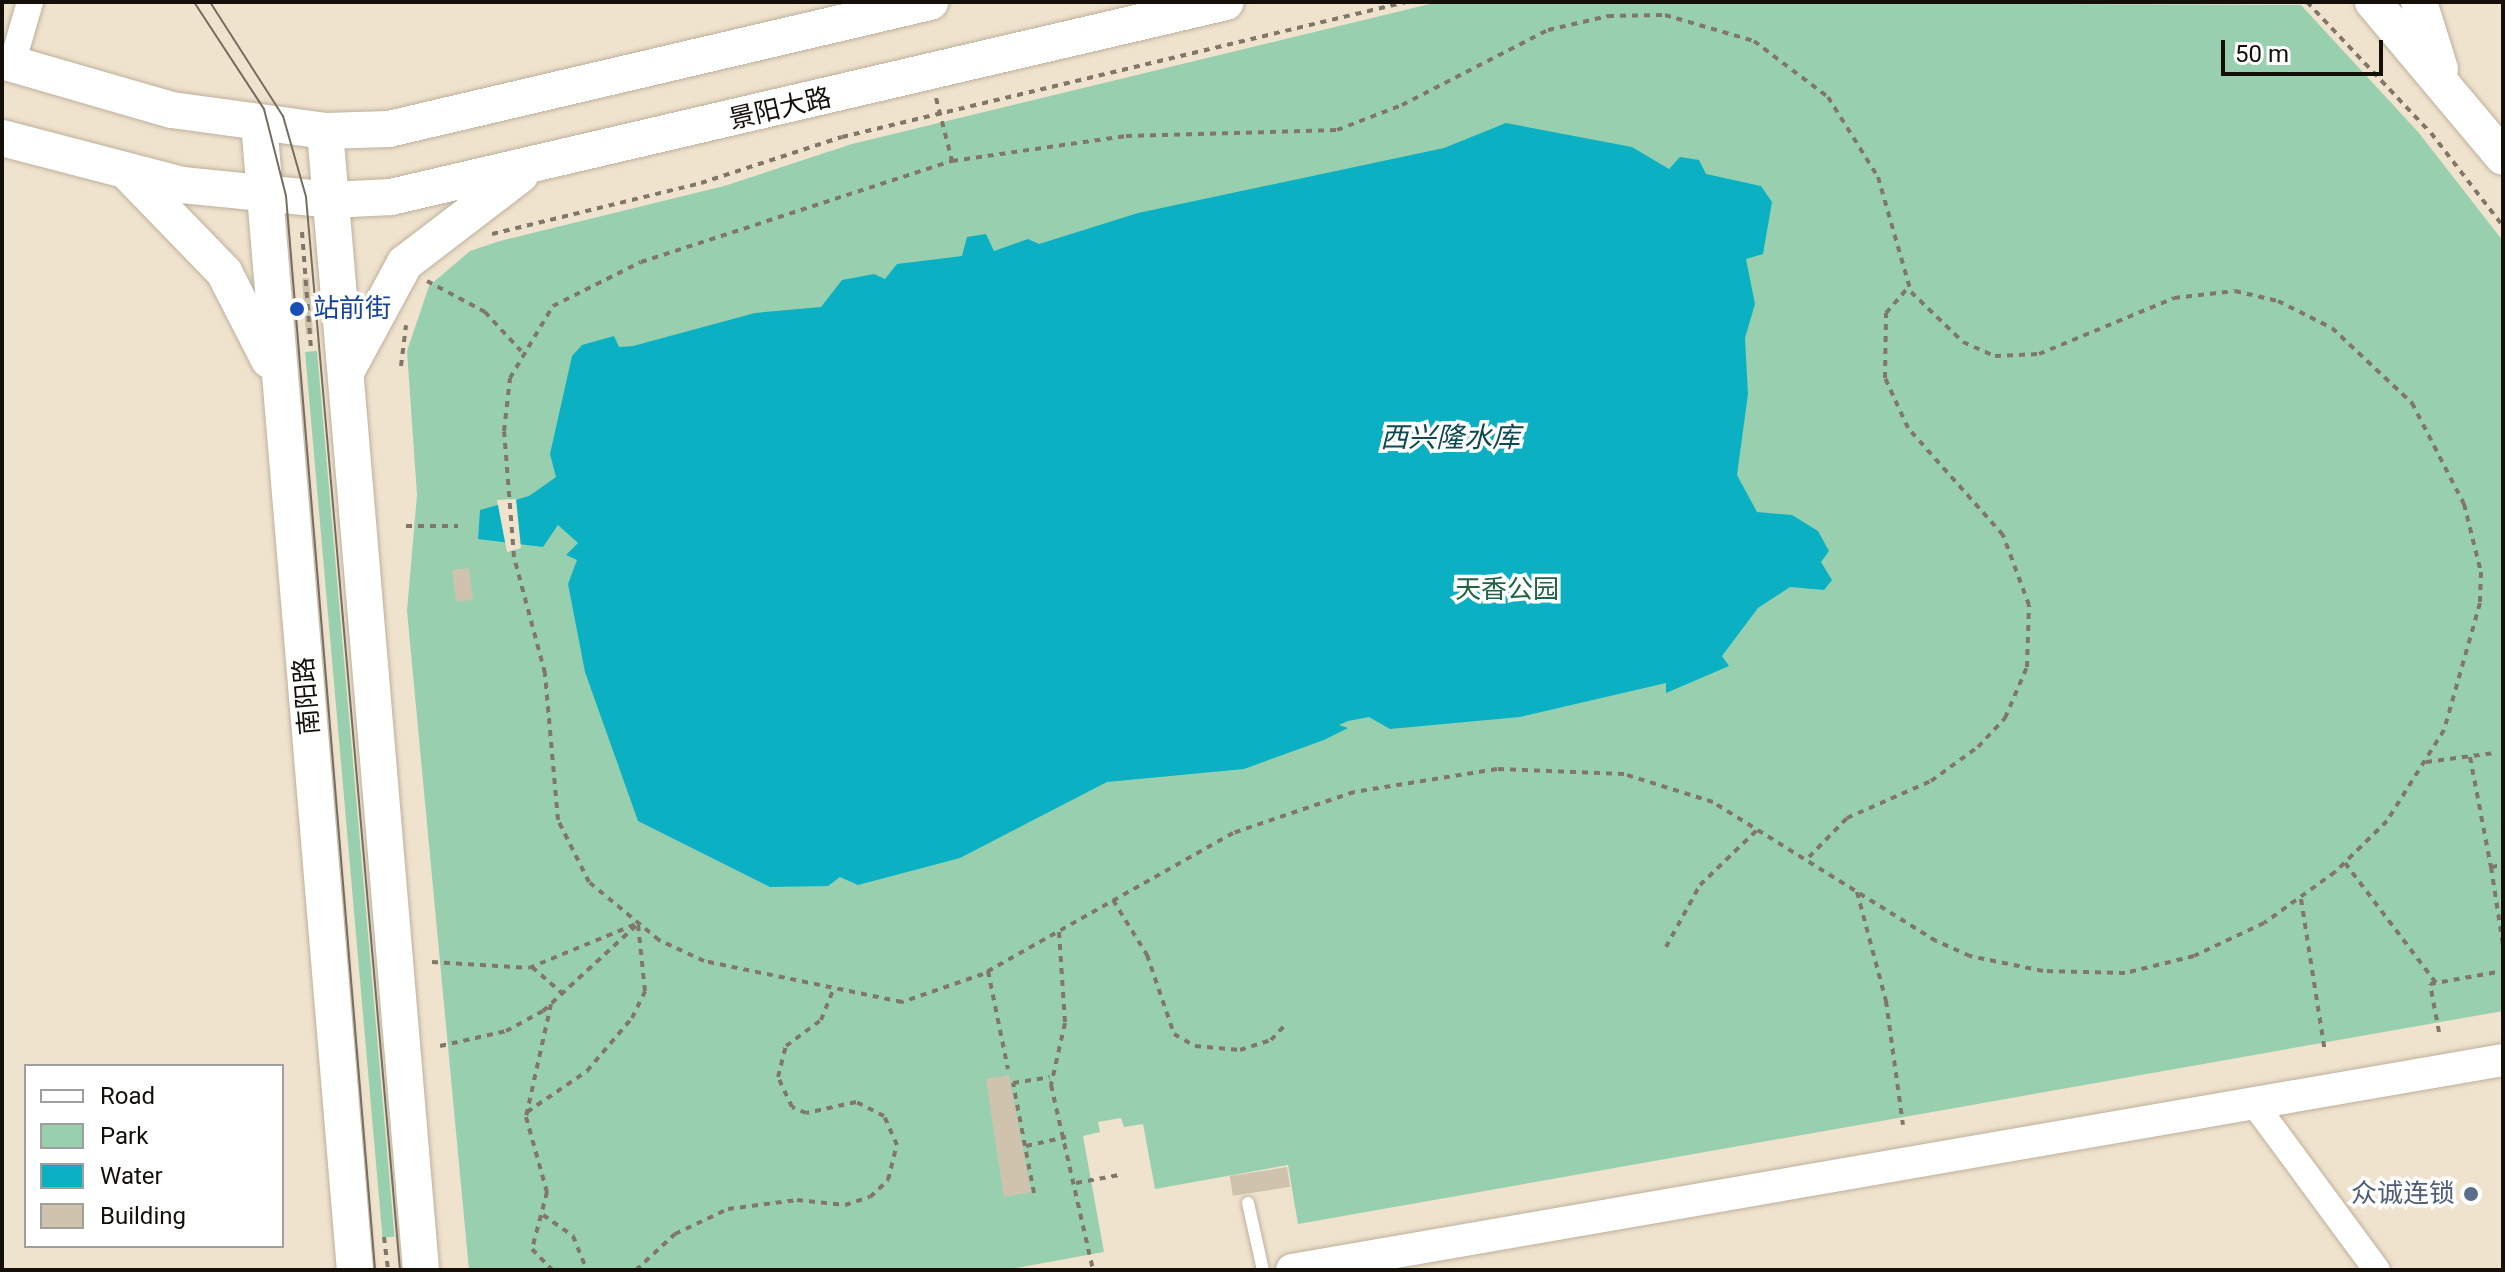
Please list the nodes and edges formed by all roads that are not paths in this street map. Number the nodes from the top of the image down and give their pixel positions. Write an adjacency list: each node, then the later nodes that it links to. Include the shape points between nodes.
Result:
1 (30, 2): 6 (street)
2 (930, 2): 9 (main road, via 489,110 389,129)
3 (1226, 2): 12 (main road, 景阳大路)
4 (2373, 2): 7 (main road)
5 (2419, 2): 7 (main road)
6 (7, 62): 8 (main road, via 172,110)
7 (2444, 84): 11 (main road)
8 (259, 123): 9 (main road); 14 (main road, 南阳路)
9 (325, 131): 15 (main road)
10 (2, 138): 13 (main road)
11 (2503, 157)
12 (525, 170): 15 (main road, 景阳大路, via 436,191); 16 (main road, via 405,263)
13 (127, 172): 14 (main road); 17 (main road, via 224,272)
14 (265, 196): 15 (main road); 17 (main road, 南阳路)
15 (331, 200): 16 (main road)
16 (346, 372): 23 (main road)
17 (282, 394): 22 (main road, 南阳路)
18 (2503, 1060): 19 (street)
19 (2253, 1102): 21 (street); 26 (street)
20 (1248, 1203): 24 (lane)
21 (1389, 1262): 25 (street)
22 (355, 1270)
23 (421, 1270)
24 (1263, 1270)
25 (1292, 1270)
26 (2377, 1270)

